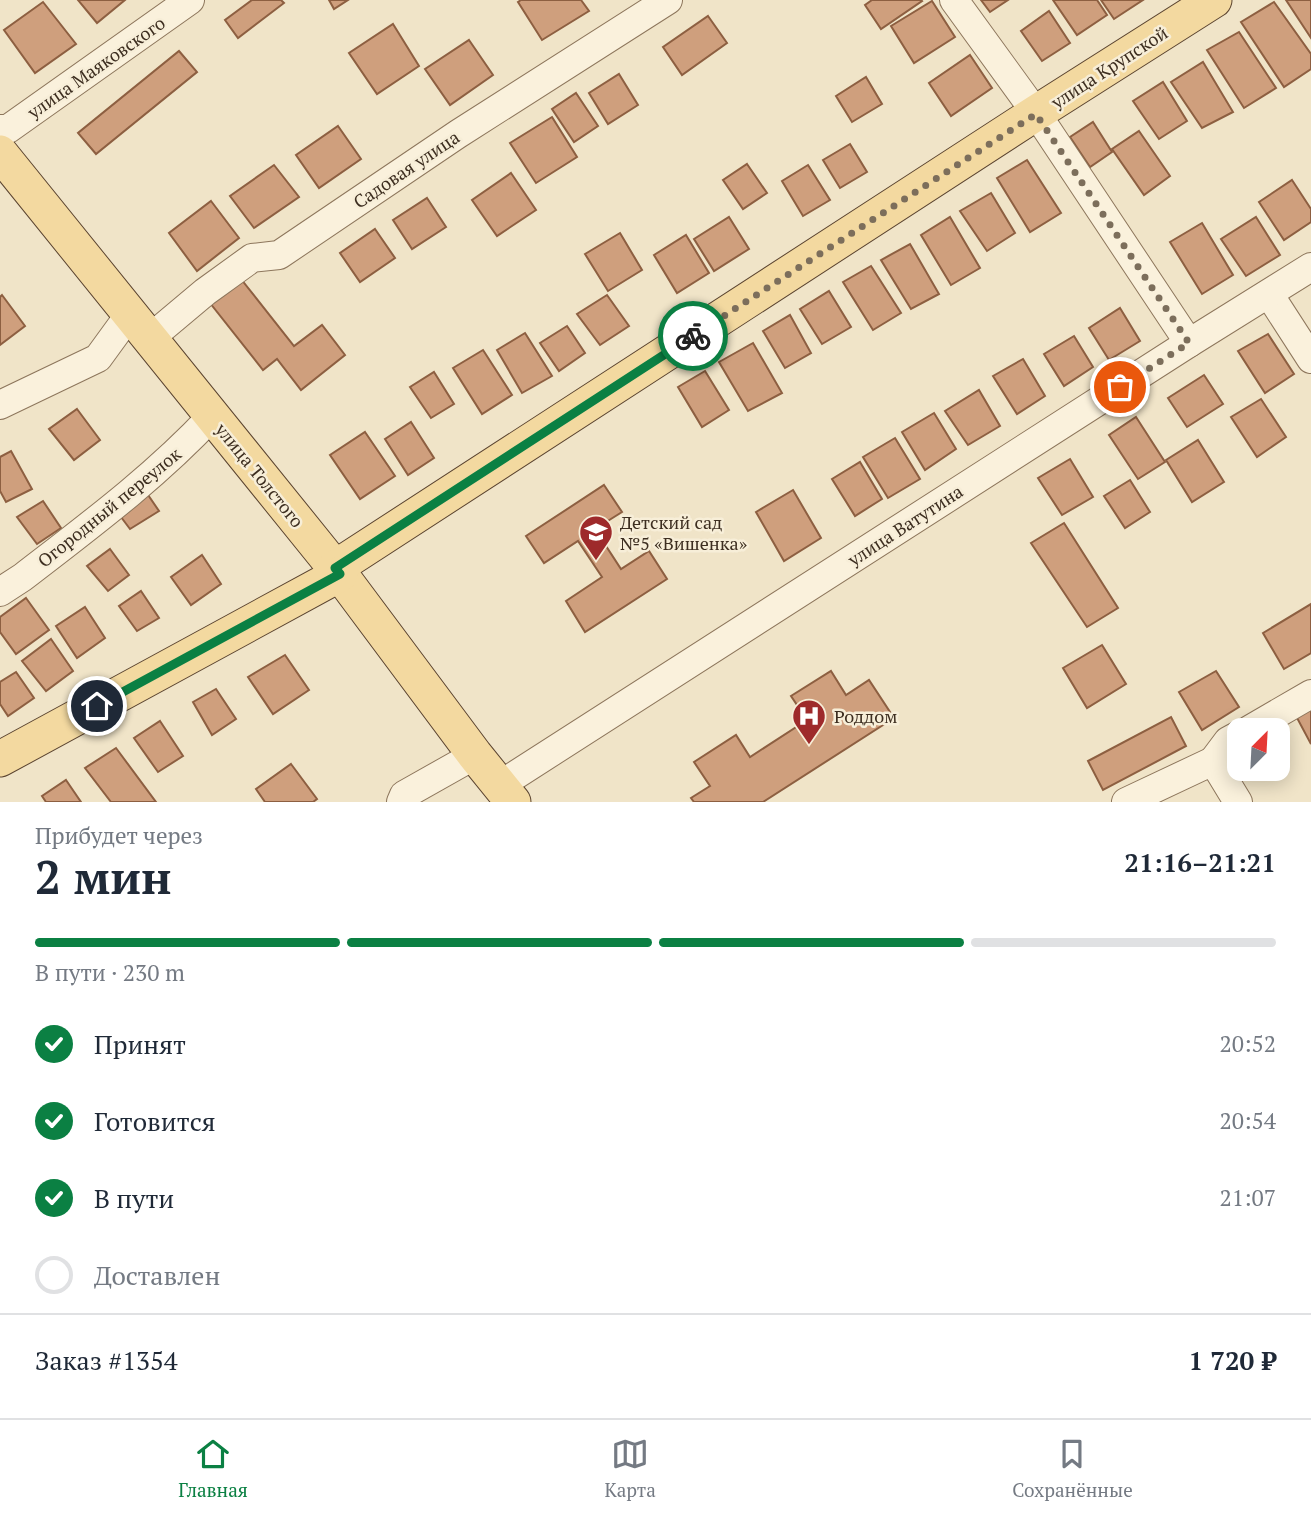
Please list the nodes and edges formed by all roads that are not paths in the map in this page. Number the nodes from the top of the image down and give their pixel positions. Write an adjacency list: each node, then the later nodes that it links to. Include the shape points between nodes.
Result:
1 (190, 0): 6 (street, улица Маяковского, via 8,129)
2 (668, 0): 10 (street, Садовая улица, via 279,255 252,258 205,292)
3 (954, 0): 5 (street)
4 (1214, 0): 5 (main road, улица Крупской)
5 (1036, 114): 11 (street); 15 (main road, улица Крупской)
6 (0, 129)
7 (0, 153): 10 (main road, улица Толстого)
8 (1311, 268): 9 (street, улица Ватутина)
9 (1269, 294): 11 (street, улица Ватутина); 12 (street)
10 (139, 326): 13 (street, Садовая улица, via 98,358); 14 (main road, улица Толстого)
11 (1189, 343): 23 (street, улица Ватутина)
12 (1311, 359)
13 (0, 405)
14 (212, 416): 15 (main road, улица Толстого); 16 (street, Огородный переулок, via 153,474)
15 (337, 571): 20 (main road, улица Толстого); 21 (main road, улица Крупской)
16 (0, 592)
17 (1311, 694): 18 (street)
18 (1270, 718)
19 (1227, 742): 22 (street)
20 (475, 755): 23 (main road, улица Толстого); 24 (street, via 404,795)
21 (0, 760)
22 (1213, 761): 25 (street); 26 (street)
23 (507, 793)
24 (401, 802)
25 (1126, 802)
26 (1238, 802)

